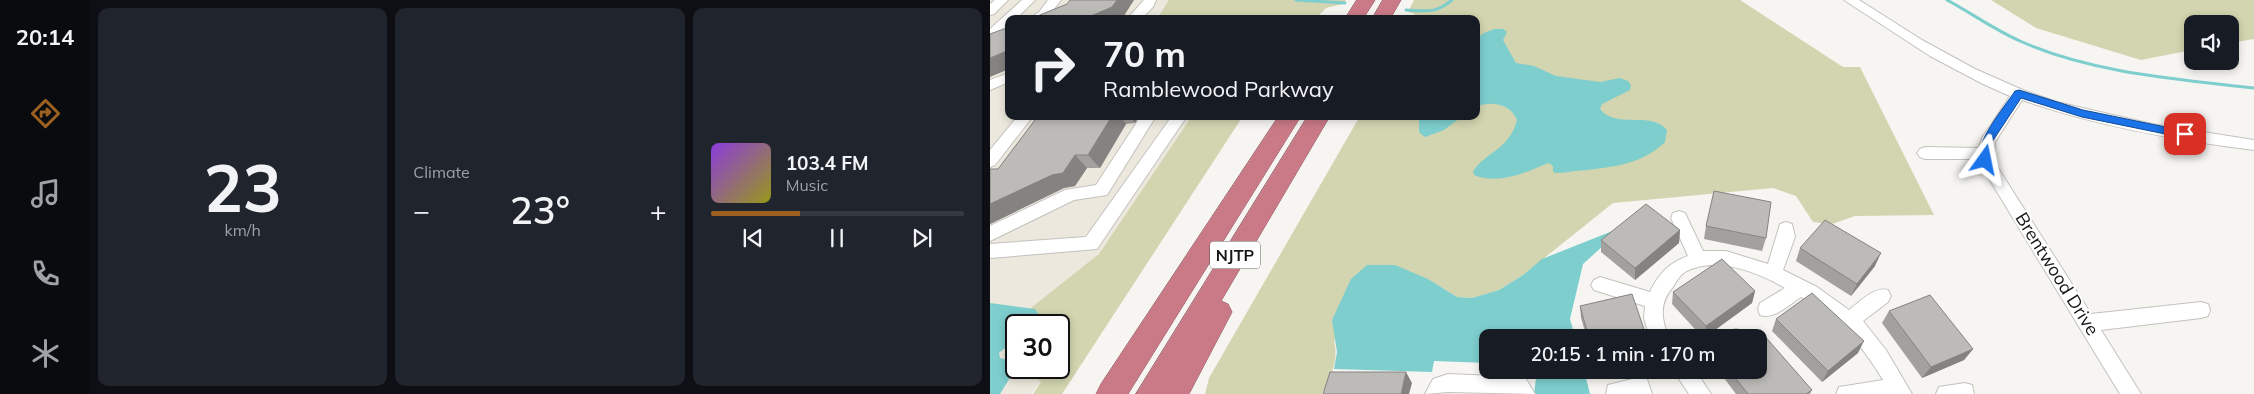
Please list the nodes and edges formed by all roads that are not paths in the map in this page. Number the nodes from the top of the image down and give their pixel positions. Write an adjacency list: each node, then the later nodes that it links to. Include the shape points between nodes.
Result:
1 (1002, 0): 8 (street)
2 (1029, 0): 9 (street)
3 (1055, 0): 10 (street)
4 (1150, 0): 11 (street)
5 (1366, 0): 12 (highway)
6 (1392, 0): 13 (highway)
7 (1850, 0): 19 (street, via 1930,50 1988,81)
8 (990, 11)
9 (1012, 15)
10 (1043, 15)
11 (1137, 15)
12 (1357, 15)
13 (1383, 15)
14 (1005, 21): 16 (street)
15 (1005, 30): 16 (street)
16 (992, 32)
17 (1005, 79): 18 (street)
18 (990, 85)
19 (2019, 93): 26 (street, via 2107,120); 28 (street, via 1992,133)
20 (1023, 120): 29 (street)
21 (1146, 120): 32 (street, via 1101,191 1071,194)
22 (1177, 120): 33 (street, via 1091,244)
23 (1317, 120): 50 (highway, NJTP)
24 (1326, 120): 51 (highway)
25 (1284, 126): 48 (highway, via 1211,219); 49 (highway, NJTP)
26 (2254, 145)
27 (1925, 153): 28 (street)
28 (1985, 154): 43 (street, Brentwood Drive, via 1989,166)
29 (990, 161)
30 (1680, 218): 34 (street)
31 (1786, 229): 35 (street)
32 (990, 234)
33 (990, 251)
34 (1698, 259): 35 (street, via 1738,260); 39 (street, via 1670,272)
35 (1773, 274): 37 (street)
36 (1600, 285): 39 (street)
37 (1801, 287): 40 (street); 42 (street, via 1824,300)
38 (1882, 296): 42 (street)
39 (1655, 301): 44 (street, via 1651,312)
40 (1767, 309)
41 (2201, 310): 43 (street)
42 (1849, 321): 46 (street, via 1880,356)
43 (2087, 323): 57 (street, Brentwood Drive)
44 (1656, 329)
45 (1690, 379): 55 (street)
46 (1900, 391): 56 (street)
47 (1615, 392): 54 (street, via 1640,386)
48 (1094, 394)
49 (1111, 394)
50 (1151, 394)
51 (1173, 394)
52 (1435, 394): 53 (street, via 1440,386 1448,383 1519,386)
53 (1525, 394)
54 (1642, 394)
55 (1701, 394)
56 (1846, 394)
57 (2131, 394)

